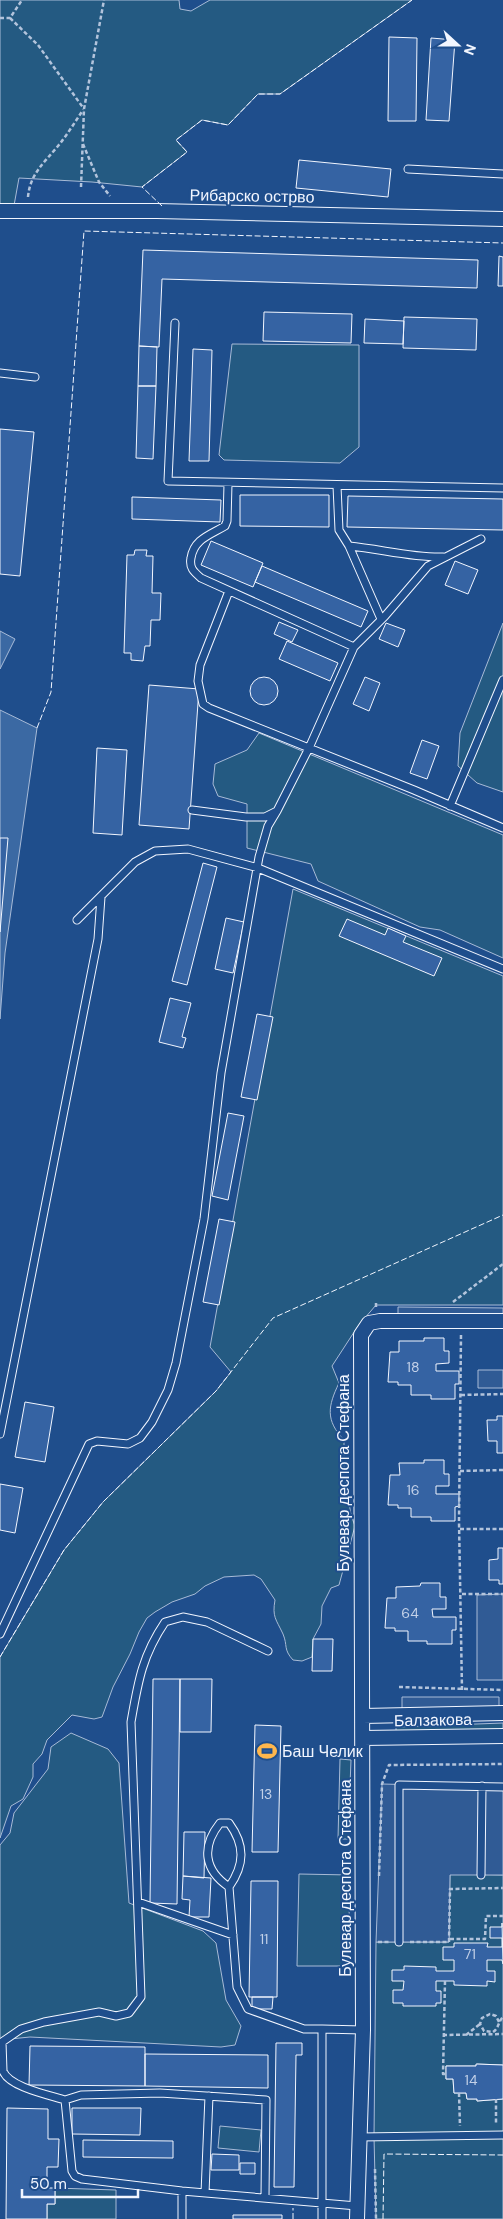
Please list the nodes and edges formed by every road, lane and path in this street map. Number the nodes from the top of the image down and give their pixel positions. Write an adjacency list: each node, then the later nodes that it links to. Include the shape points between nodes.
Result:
1 (22, 0): 4 (path)
2 (104, 0): 5 (path)
3 (0, 18): 4 (path)
4 (10, 18): 5 (path, via 38,45)
5 (84, 109): 6 (path); 11 (path, via 38,168 29,186)
6 (83, 143): 9 (path); 12 (path, via 99,182)
7 (408, 169): 8 (lane)
8 (503, 174)
9 (81, 187)
10 (0, 211): 11 (street, Рибарско острво)
11 (26, 211): 12 (street, Рибарско острво)
12 (127, 212): 13 (street, Рибарско острво)
13 (503, 219)
14 (175, 323): 17 (lane, via 168,482)
15 (0, 373): 16 (lane)
16 (35, 377)
17 (228, 484): 18 (lane); 23 (lane, via 228,521 197,542 192,548 190,563 201,578)
18 (337, 486): 19 (lane); 21 (lane, via 339,530)
19 (503, 488)
20 (481, 539): 22 (lane)
21 (349, 546): 22 (lane, via 424,558); 24 (lane)
22 (443, 557): 24 (lane, via 428,566)
23 (229, 591): 25 (lane); 27 (lane, via 200,666 198,682 203,704)
24 (381, 619): 25 (lane)
25 (354, 647): 27 (lane)
26 (503, 680): 28 (lane)
27 (309, 748): 28 (lane); 30 (lane)
28 (450, 806): 31 (lane)
29 (192, 810): 30 (lane, via 246,817 265,817)
30 (277, 811): 32 (lane, via 263,841)
31 (503, 828)
32 (258, 868): 33 (lane, via 188,849 155,851 135,862); 35 (lane); 49 (lane, via 221,1073 204,1219 168,1390 140,1438 128,1444 97,1441 88,1444)
33 (101, 897): 34 (lane); 42 (lane, via 98,939)
34 (77, 920)
35 (503, 969)
36 (503, 1264): 37 (path)
37 (453, 1302)
38 (461, 1321): 39 (street); 41 (path); 55 (street, Булевар деспота Стефана, via 369,1323 364,1328 360,1344)
39 (503, 1321)
40 (503, 1394): 41 (path)
41 (461, 1395): 44 (path)
42 (0, 1434)
43 (503, 1470): 44 (path)
44 (460, 1471): 45 (path)
45 (460, 1529): 46 (path); 47 (path)
46 (503, 1529)
47 (462, 1594): 48 (path); 52 (path)
48 (503, 1594)
49 (0, 1634)
50 (268, 1651): 63 (lane, via 207,1622 183,1616 165,1622 150,1643 138,1682 131,1722)
51 (399, 1687): 52 (path)
52 (462, 1690): 53 (path)
53 (503, 1690)
54 (503, 1713): 55 (street, Балзакова)
55 (363, 1716): 57 (street, Булевар деспота Стефана)
56 (503, 1736): 57 (street, Балзакова)
57 (363, 1738): 74 (street, Булевар деспота Стефана)
58 (482, 1786): 59 (lane); 60 (lane); 68 (lane, via 399,1785)
59 (503, 1786)
60 (481, 1875)
61 (229, 1887): 61 (lane, via 242,1862 242,1848 229,1823 220,1823 209,1842 208,1854 216,1875); 65 (lane)
62 (503, 1888): 66 (path, via 450,1889)
63 (138, 1902): 65 (lane); 79 (lane, via 141,1997 129,2013 116,2016 100,2012 21,2028 2,2042)
64 (503, 1916): 66 (path, via 486,1916 485,1939)
65 (233, 1935): 73 (lane, via 237,1986 248,2009 304,2029)
66 (450, 1938): 68 (path, via 449,1942)
67 (376, 1942): 68 (path)
68 (399, 1942)
69 (445, 1981): 76 (path)
70 (503, 2017): 71 (path)
71 (499, 2022): 72 (path, via 490,2014 482,2018); 72 (path, via 490,2033)
72 (480, 2024): 77 (path)
73 (322, 2029): 74 (lane); 90 (lane)
74 (364, 2030): 86 (street, Булевар деспота Стефана)
75 (503, 2034): 77 (path)
76 (443, 2035): 77 (path); 78 (path, via 443,2074)
77 (466, 2035)
78 (446, 2074)
79 (2, 2076): 83 (lane)
80 (459, 2093): 85 (path)
81 (209, 2096): 83 (lane, via 160,2093 81,2095); 88 (lane); 89 (lane, via 266,2100)
82 (496, 2099): 84 (path)
83 (65, 2100): 87 (lane, via 75,2176)
84 (500, 2135): 85 (lane)
85 (460, 2136): 86 (lane)
86 (360, 2137): 91 (street, Булевар деспота Стефана)
87 (182, 2191): 88 (lane); 92 (lane)
88 (205, 2193): 89 (lane)
89 (265, 2197): 90 (lane)
90 (322, 2202): 91 (lane); 93 (lane)
91 (357, 2212)
92 (182, 2219)
93 (322, 2219)

